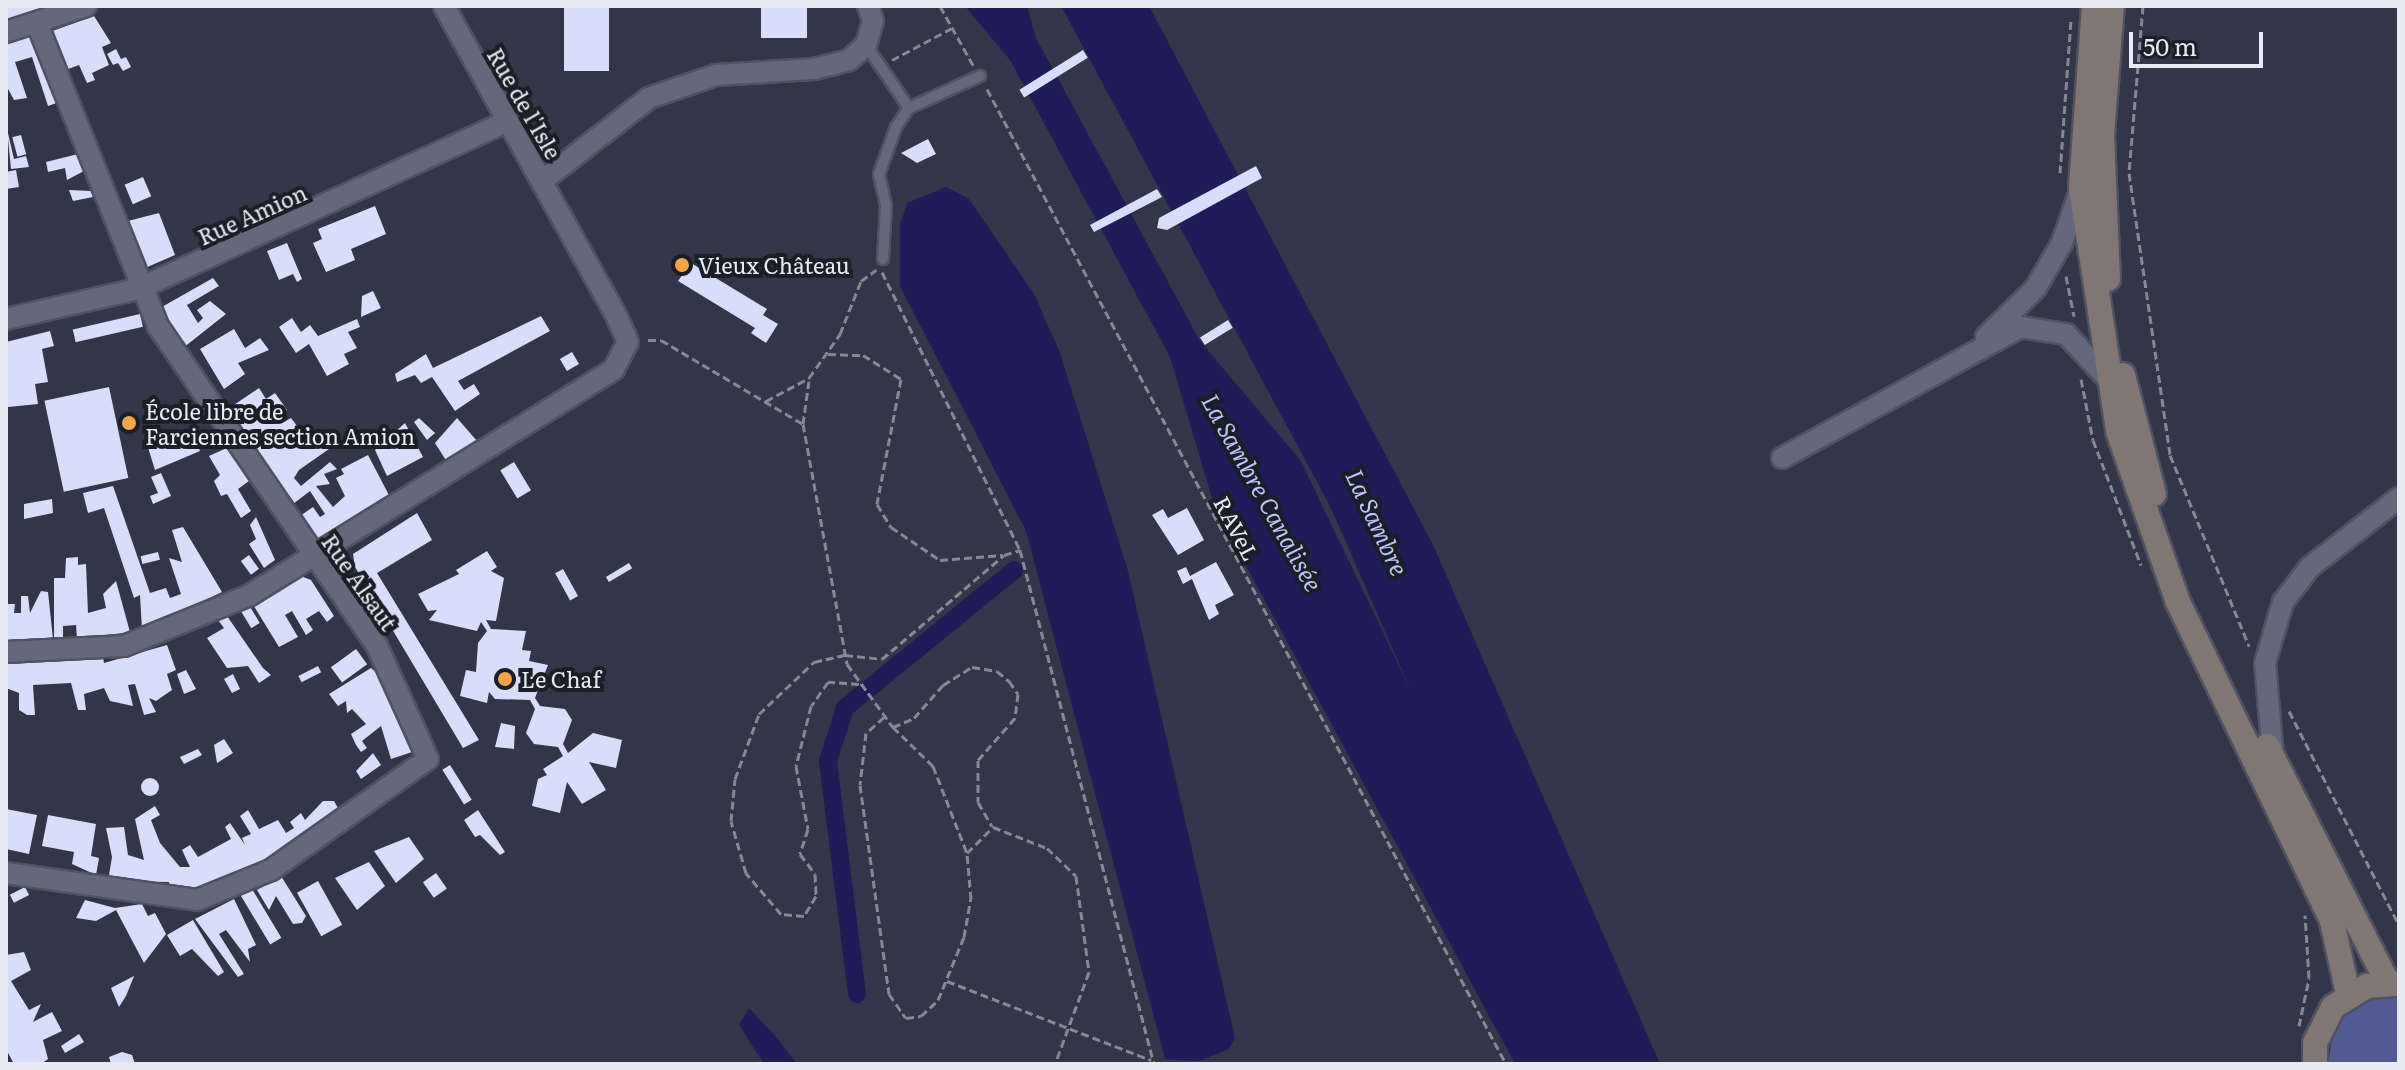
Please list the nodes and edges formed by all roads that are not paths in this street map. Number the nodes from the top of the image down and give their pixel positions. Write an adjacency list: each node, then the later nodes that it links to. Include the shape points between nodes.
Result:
1 (444, 6): 11 (street, Rue de l'Isle)
2 (868, 6): 8 (street, via 873,21)
3 (2094, 6): 13 (main road)
4 (2112, 6): 23 (main road, via 2104,204 2123,376 2159,509 2192,597)
5 (77, 8): 6 (street)
6 (37, 24): 7 (street); 15 (street, Rue Alsaut)
7 (6, 32)
8 (866, 45): 10 (lane); 12 (street, Rue de l'Isle, via 849,60 814,69 716,75 649,98)
9 (980, 76): 10 (lane)
10 (909, 108): 14 (lane, via 879,174 886,205)
11 (506, 122): 12 (street, Rue de l'Isle); 15 (street, Rue Amion)
12 (542, 181): 21 (street, Rue de l'Isle, via 628,342 614,369)
13 (2081, 188): 17 (street, via 2062,243 2035,289); 18 (main road)
14 (883, 259)
15 (138, 289): 16 (street, Rue Amion); 21 (street, Rue Alsaut)
16 (6, 319)
17 (1968, 353): 18 (street, via 2020,327 2042,327 2074,340); 19 (street)
18 (2107, 378): 26 (main road, via 2149,530 2178,602 2305,856 2332,921)
19 (1782, 458)
20 (2399, 498): 23 (street, via 2295,584 2274,622 2264,673)
21 (311, 555): 22 (street, via 250,595 156,637 83,651); 24 (street, Rue Alsaut, via 377,646 428,759 271,870 197,900)
22 (6, 652)
23 (2273, 756): 25 (main road)
24 (6, 873)
25 (2393, 984): 26 (main road)
26 (2348, 994): 27 (main road, via 2322,1024)
27 (2315, 1064)

